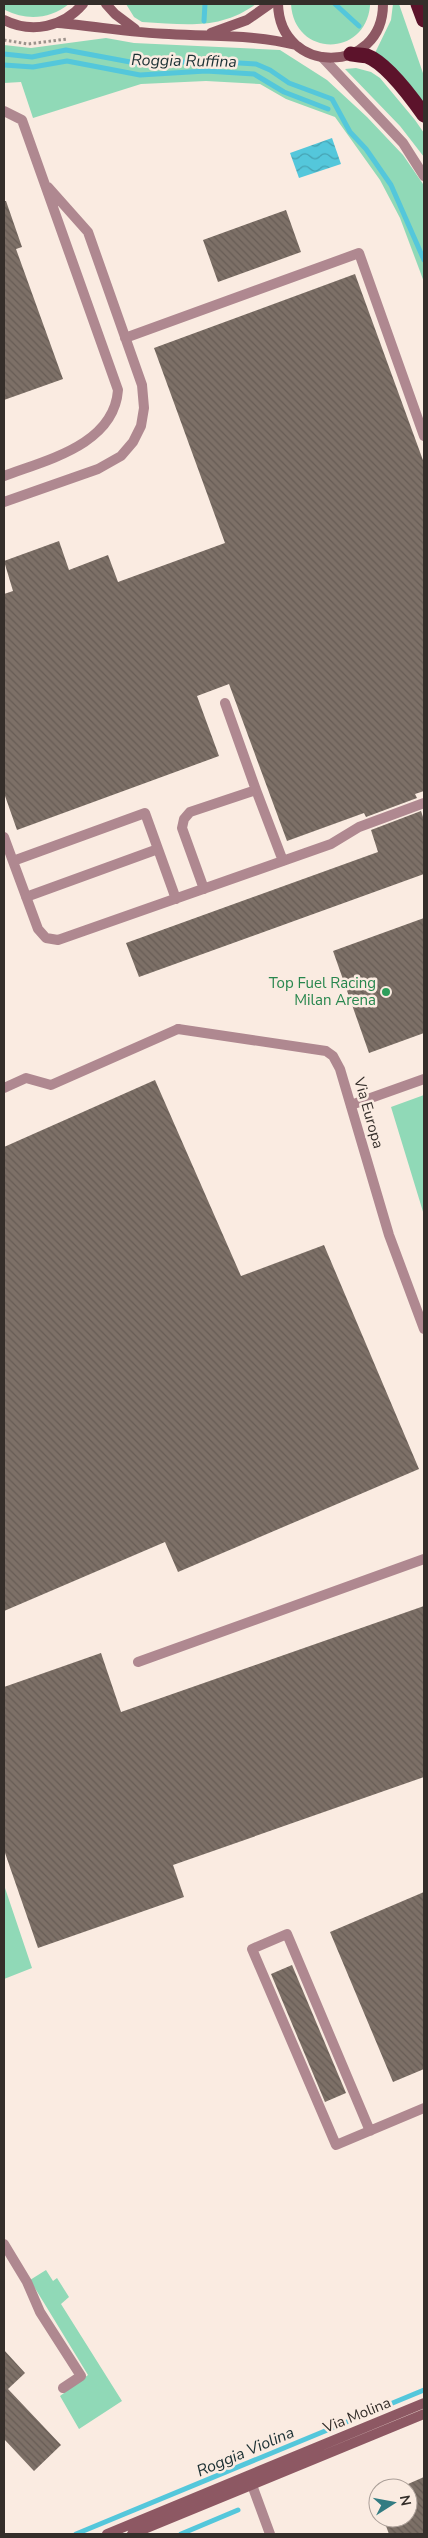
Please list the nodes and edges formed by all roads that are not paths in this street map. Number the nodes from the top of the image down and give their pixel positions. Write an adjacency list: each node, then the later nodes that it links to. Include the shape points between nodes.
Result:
1 (83, 4): 9 (main road)
2 (106, 4): 10 (main road)
3 (270, 4): 11 (main road, via 247,20)
4 (278, 4): 12 (main road, via 282,26)
5 (383, 4): 13 (main road, via 377,31 364,46)
6 (418, 4): 8 (highway)
7 (4, 20): 9 (main road, via 32,28)
8 (424, 20)
9 (58, 22): 10 (main road)
10 (138, 31): 11 (main road)
11 (208, 34): 12 (main road)
12 (296, 45): 14 (main road)
13 (351, 54): 14 (main road); 16 (highway, via 367,56 380,65)
14 (322, 57): 17 (street, via 403,143)
15 (4, 111): 18 (street, via 22,120)
16 (424, 115)
17 (424, 176)
18 (44, 182): 19 (street, via 88,232); 21 (street, via 118,393 110,418 92,437 55,457)
19 (125, 338): 20 (street, via 359,253); 22 (street, via 142,385 144,403 141,426 130,446 102,467)
20 (424, 436)
21 (4, 476)
22 (4, 502)
23 (225, 703): 24 (street)
24 (256, 790): 29 (street); 30 (street, via 190,812 184,818 182,828)
25 (424, 803): 29 (street, via 359,827 331,844)
26 (4, 837): 28 (street)
27 (158, 849): 28 (street, via 145,813); 31 (street); 32 (street)
28 (13, 861): 31 (street)
29 (283, 861): 30 (street)
30 (204, 890): 32 (street)
31 (26, 897): 32 (street, via 39,931 46,938 56,940)
32 (176, 899)
33 (424, 1079): 35 (street)
34 (4, 1088): 35 (street, Via Europa, via 26,1078 51,1085 178,1028 326,1051 336,1060)
35 (351, 1105): 36 (street, Via Europa, via 389,1235)
36 (424, 1329)
37 (424, 1559): 38 (street)
38 (138, 1662)
39 (424, 2108): 40 (street)
40 (370, 2131): 40 (street, via 287,1934 252,1948 336,2145)
41 (4, 2244): 42 (street, via 27,2282 40,2312 81,2376)
42 (63, 2388)
43 (424, 2403): 46 (main road, Via Molina)
44 (424, 2414): 45 (main road, Via Molina)
45 (252, 2485): 47 (main road, Via Molina); 48 (street)
46 (107, 2534)
47 (132, 2534)
48 (270, 2534)

